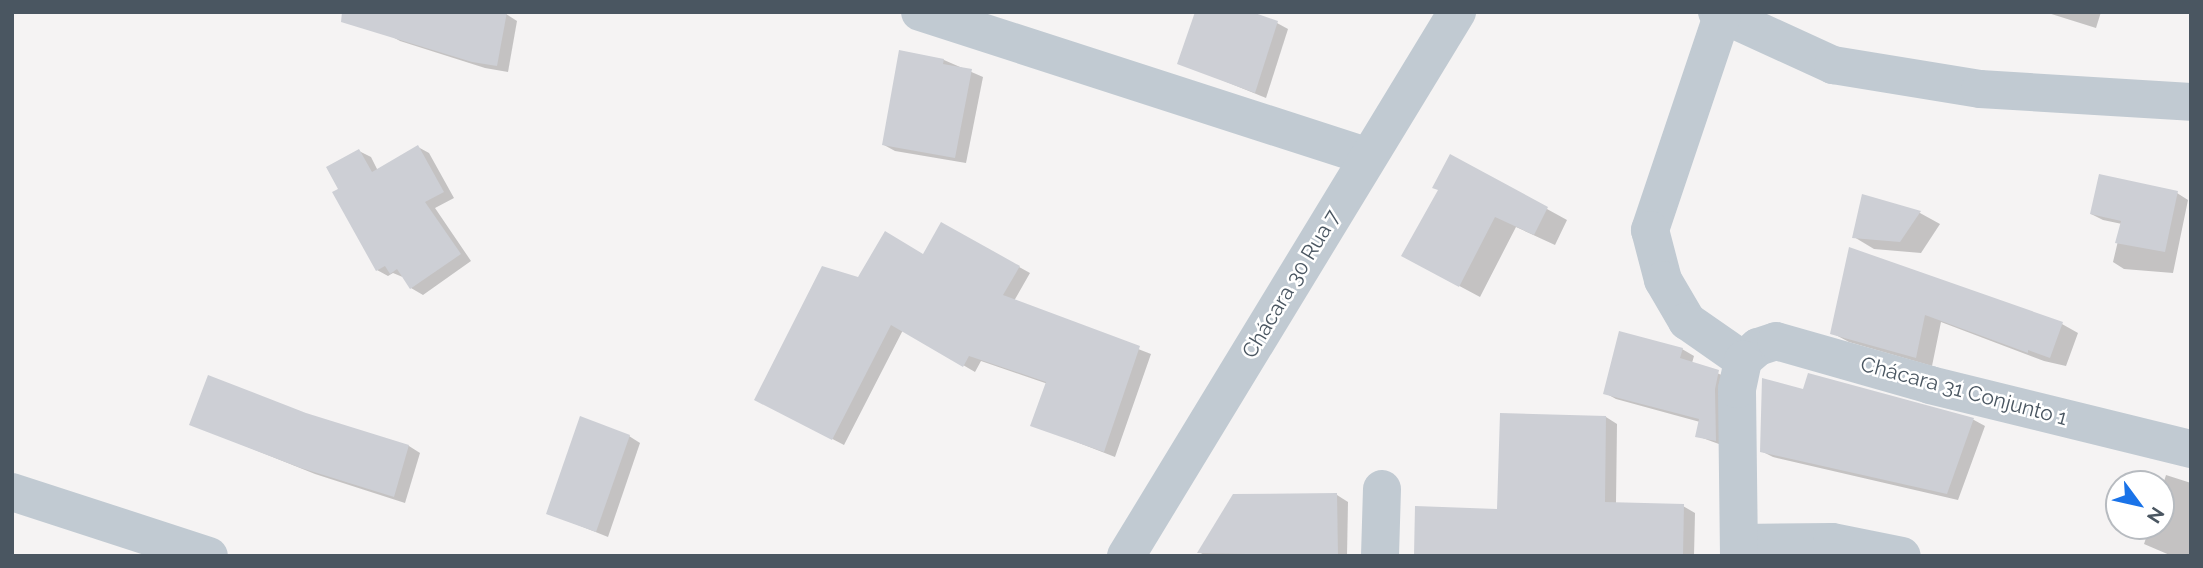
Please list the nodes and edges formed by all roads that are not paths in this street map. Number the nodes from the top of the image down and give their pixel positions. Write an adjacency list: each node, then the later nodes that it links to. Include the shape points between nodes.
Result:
1 (920, 12): 5 (street)
2 (1457, 12): 5 (street, Chácara 30 Rua 7)
3 (1720, 14): 4 (street, via 1833,65 1980,89); 6 (street, via 1650,230 1663,281 1687,321)
4 (2191, 102)
5 (1368, 157): 12 (street, Chácara 30 Rua 7)
6 (1743, 360): 7 (street, Chácara 31 Conjunto 1, via 1758,347 1776,341 1930,385); 10 (street, via 1737,389)
7 (2191, 449)
8 (1382, 489): 13 (street)
9 (12, 492): 11 (street)
10 (1739, 549): 14 (street, via 1832,542)
11 (209, 556)
12 (1126, 556)
13 (1380, 556)
14 (1902, 556)

